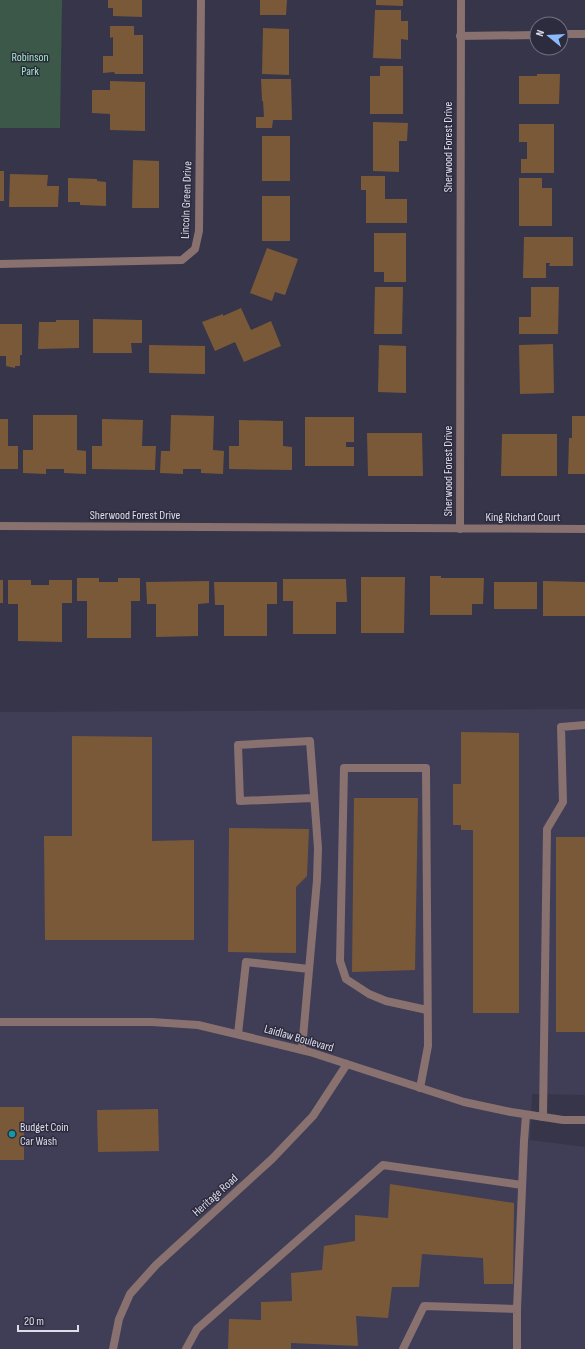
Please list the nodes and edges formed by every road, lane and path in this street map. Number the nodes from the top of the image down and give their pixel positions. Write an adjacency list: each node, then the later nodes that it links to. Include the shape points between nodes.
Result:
1 (201, 0): 7 (street, Lincoln Green Drive, via 196,249 182,260)
2 (461, 0): 6 (street, Sherwood Forest Drive)
3 (569, 34): 4 (street)
4 (585, 34)
5 (529, 35): 6 (street)
6 (460, 36): 9 (street, Sherwood Forest Drive)
7 (0, 264)
8 (0, 526): 9 (street, Sherwood Forest Drive)
9 (460, 529): 10 (street, King Richard Court)
10 (585, 529)
11 (585, 725): 21 (street, via 561,727 563,802 547,829)
12 (313, 798): 12 (street, via 310,741 238,745 240,801); 13 (street, via 318,848)
13 (309, 969): 16 (street, via 246,962); 17 (street)
14 (427, 1010): 14 (street, via 426,768 344,768 340,960 346,979 369,994 386,1001); 19 (street, via 428,1046)
15 (0, 1022): 16 (street, Laidlaw Boulevard, via 152,1022 198,1026)
16 (238, 1034): 17 (street, Laidlaw Boulevard)
17 (302, 1049): 18 (street, Laidlaw Boulevard)
18 (347, 1064): 19 (street, Laidlaw Boulevard); 25 (street, Heritage Road, via 313,1116 272,1159 156,1265 130,1294 119,1319)
19 (420, 1088): 20 (street, Laidlaw Boulevard, via 464,1102)
20 (526, 1115): 21 (street, Laidlaw Boulevard); 23 (street)
21 (543, 1118): 22 (street, Laidlaw Boulevard)
22 (585, 1120)
23 (522, 1186): 24 (street); 26 (street, via 383,1164 197,1329)
24 (517, 1309): 27 (street, via 424,1306); 28 (street)
25 (113, 1349)
26 (186, 1349)
27 (403, 1349)
28 (517, 1349)

